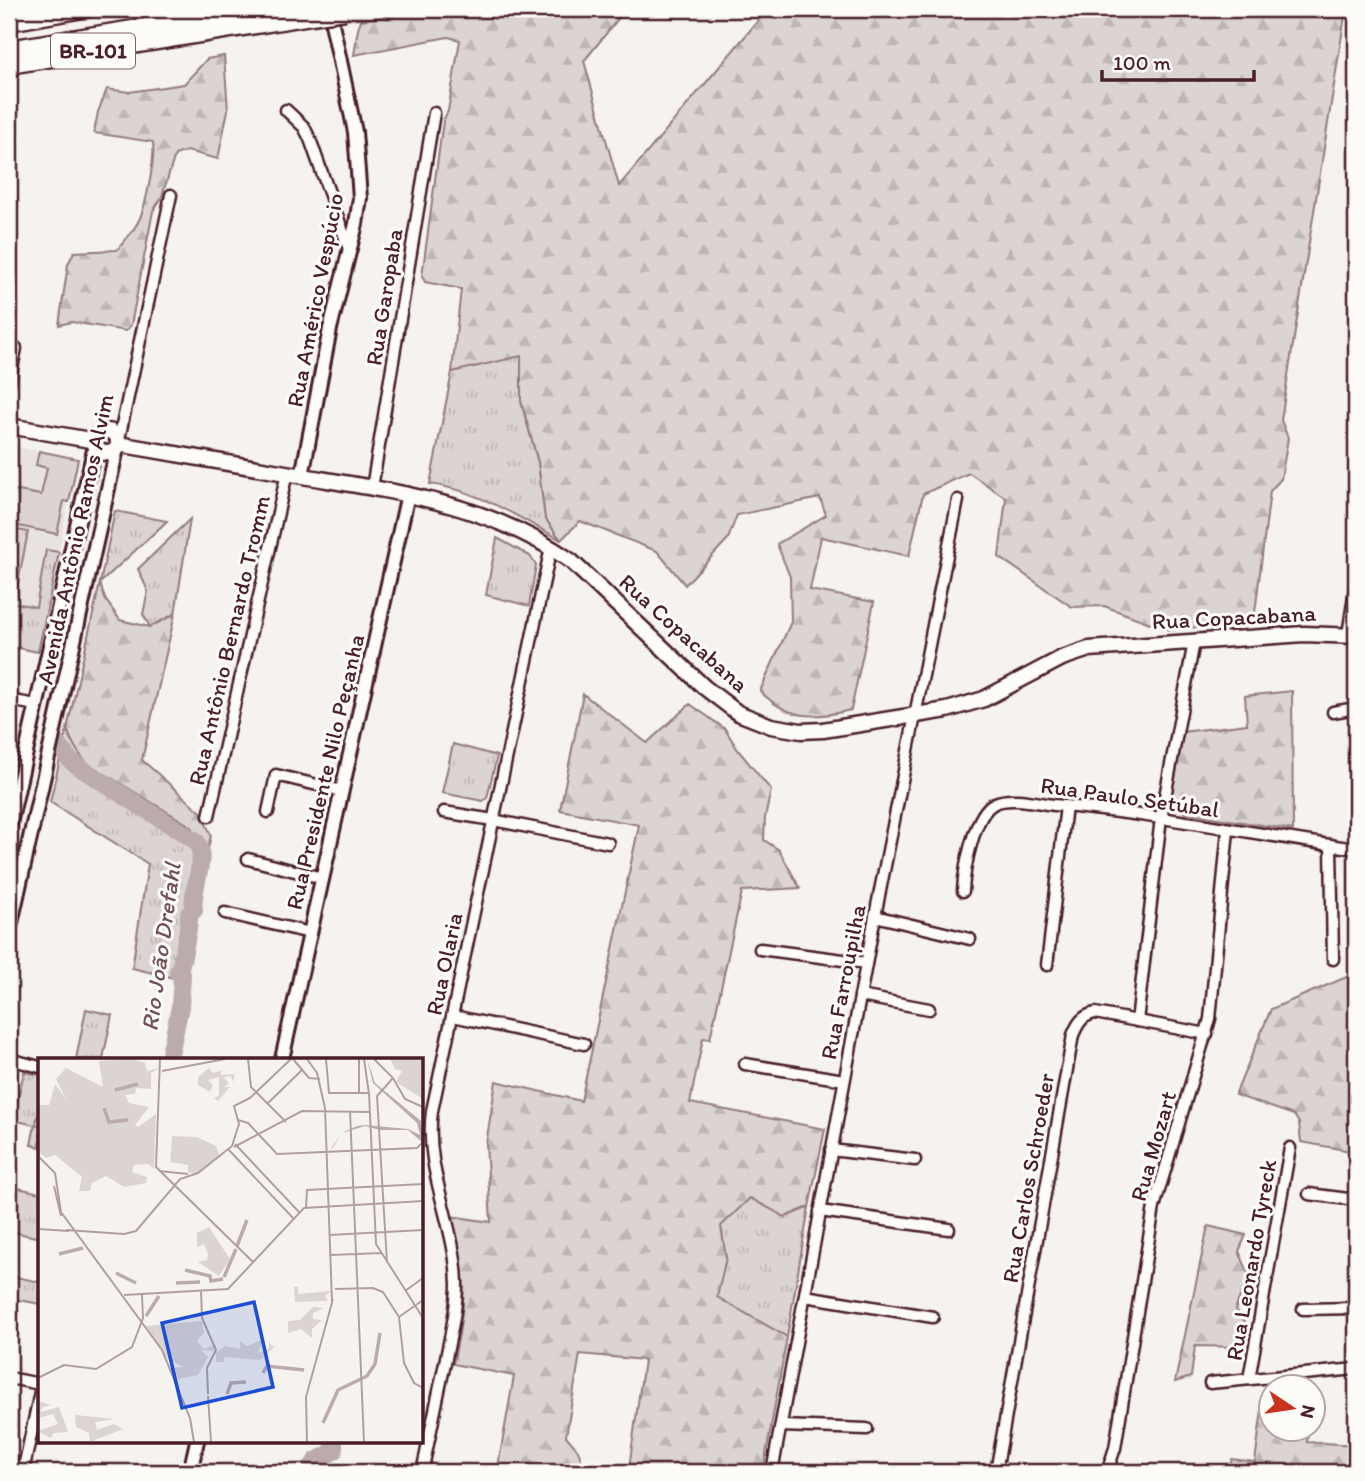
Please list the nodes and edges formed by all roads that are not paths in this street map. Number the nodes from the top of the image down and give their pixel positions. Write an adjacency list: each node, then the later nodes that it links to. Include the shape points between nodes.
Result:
1 (89, 9): 6 (main road)
2 (264, 9): 7 (highway, BR-101)
3 (329, 9): 12 (street, Rua Américo Vespúcio, via 358,151 359,211)
4 (350, 9): 5 (highway, BR-101)
5 (345, 10): 8 (highway, BR-101, bridge)
6 (9, 23)
7 (9, 50)
8 (9, 64)
9 (286, 110): 12 (street, via 310,139)
10 (434, 113): 20 (street, Rua Garopaba)
11 (171, 195): 17 (street, Avenida Antônio Ramos Alvim)
12 (349, 250): 19 (street, Rua Américo Vespúcio)
13 (16, 348): 14 (street)
14 (9, 384)
15 (9, 426): 16 (main road)
16 (96, 441): 17 (main road, Rua Copacabana, via 108,431); 28 (street, Avenida Antônio Ramos Alvim)
17 (118, 444): 18 (main road, Rua Copacabana); 50 (street, Avenida Antônio Ramos Alvim)
18 (287, 473): 19 (main road, Rua Copacabana); 37 (street, Rua Antônio Bernardo Tromm)
19 (302, 476): 20 (main road, Rua Copacabana)
20 (372, 488): 21 (main road, Rua Copacabana)
21 (408, 494): 23 (main road, Rua Copacabana, via 469,510); 33 (street, Rua Presidente Nilo Peçanha)
22 (958, 500): 31 (street, Rua Farroupilha)
23 (551, 547): 31 (main road, Rua Copacabana, via 738,713 801,731); 39 (street, Rua Olaria)
24 (1356, 583): 25 (street)
25 (1352, 636): 26 (main road, Rua Copacabana, via 1304,634)
26 (1194, 642): 31 (main road, Rua Copacabana, via 1089,649 984,699); 38 (street)
27 (9, 700): 28 (street)
28 (36, 705): 40 (street, Avenida Antônio Ramos Alvim)
29 (1356, 708): 30 (street)
30 (1333, 712)
31 (913, 717): 49 (street, Rua Farroupilha)
32 (269, 767): 33 (street)
33 (343, 788): 35 (street, via 276,775); 46 (street, Rua Presidente Nilo Peçanha)
34 (1066, 806): 38 (street, Rua Paulo Setúbal); 47 (street, Rua Paulo Setúbal, via 1012,801 986,809 966,864); 56 (street)
35 (268, 812)
36 (444, 812): 39 (street)
37 (209, 816)
38 (1161, 818): 41 (street, Rua Paulo Setúbal); 60 (street)
39 (494, 820): 42 (street); 59 (street, Rua Olaria)
40 (9, 828)
41 (1228, 830): 43 (street, Rua Paulo Setúbal); 61 (street, Rua Mozart)
42 (608, 843)
43 (1331, 845): 44 (street, Rua Paulo Setúbal); 54 (street)
44 (1356, 849)
45 (248, 859): 46 (street)
46 (322, 878): 51 (street, Rua Presidente Nilo Peçanha)
47 (963, 891)
48 (225, 913): 51 (street)
49 (875, 916): 52 (street); 55 (street, Rua Farroupilha)
50 (9, 932)
51 (310, 933): 63 (street, Rua Presidente Nilo Peçanha)
52 (970, 939)
53 (760, 948): 55 (street)
54 (1332, 958)
55 (866, 962): 57 (street, Rua Farroupilha)
56 (1047, 965)
57 (860, 996): 58 (street); 67 (street, Rua Farroupilha)
58 (929, 1009)
59 (453, 1016): 62 (street); 90 (street, Rua Olaria, via 429,1141 456,1269 456,1301)
60 (1137, 1021): 61 (street, Rua Carlos Schroeder); 92 (street, Rua Carlos Schroeder, via 1095,1013 1080,1021 1073,1035)
61 (1206, 1034): 93 (street, Rua Mozart, via 1154,1207 1115,1448)
62 (584, 1044)
63 (282, 1058)
64 (9, 1059): 66 (street)
65 (745, 1064): 67 (street)
66 (38, 1066)
67 (844, 1080): 69 (street, Rua Farroupilha)
68 (1290, 1149): 81 (street, Rua Leonardo Tyreck)
69 (831, 1150): 70 (street); 73 (street, Rua Farroupilha)
70 (915, 1160)
71 (1309, 1194): 72 (street)
72 (1356, 1200)
73 (820, 1211): 74 (street); 75 (street, Rua Farroupilha)
74 (949, 1229)
75 (804, 1296): 78 (street); 85 (street, Rua Farroupilha)
76 (1356, 1308): 77 (street)
77 (1303, 1309)
78 (933, 1317)
79 (1356, 1369): 81 (street)
80 (9, 1378): 83 (street)
81 (1249, 1379): 82 (street)
82 (1210, 1383)
83 (38, 1384)
84 (38, 1401): 88 (street)
85 (781, 1426): 86 (street); 91 (street, Rua Farroupilha)
86 (867, 1429)
87 (197, 1442): 89 (street)
88 (23, 1472)
89 (190, 1472)
90 (422, 1472)
91 (772, 1472)
92 (996, 1472)
93 (1107, 1472)

